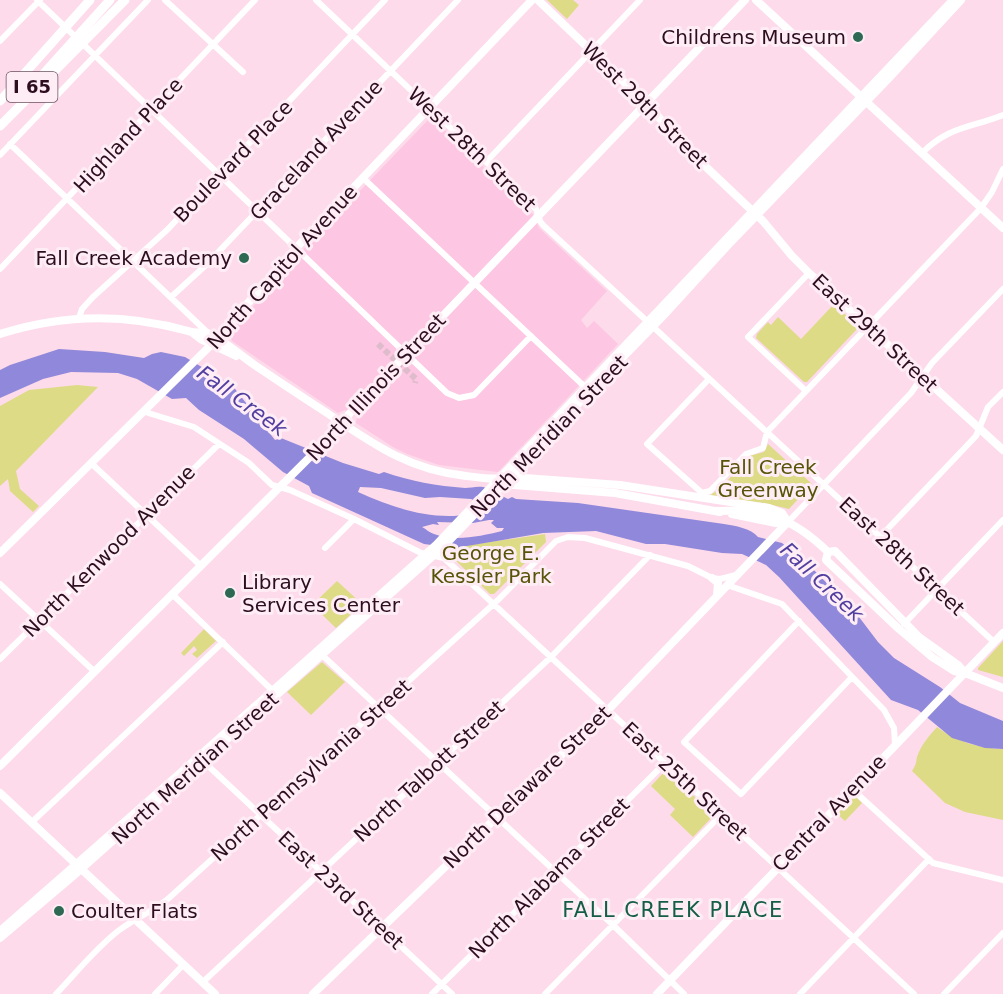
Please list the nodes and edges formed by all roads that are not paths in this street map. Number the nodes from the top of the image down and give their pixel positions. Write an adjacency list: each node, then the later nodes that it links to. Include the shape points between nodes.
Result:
1 (39, 0): 20 (street); 23 (street)
2 (110, 0): 18 (highway)
3 (125, 0): 18 (highway)
4 (148, 0): 23 (street)
5 (165, 0): 21 (street)
6 (255, 0): 21 (street, Highland Place)
7 (316, 0): 19 (street, West 28th Street)
8 (385, 0): 19 (street, Boulevard Place)
9 (458, 0): 24 (street, Graceland Avenue)
10 (532, 0): 29 (main road, North Capitol Avenue)
11 (538, 0): 22 (main road, West 29th Street)
12 (640, 0): 22 (street)
13 (745, 0): 28 (main road, North Illinois Street)
14 (756, 0): 26 (main road)
15 (953, 0): 26 (main road, North Meridian Street)
16 (961, 0): 26 (main road, North Meridian Street)
17 (86, 4): 27 (highway, I 65)
18 (92, 26): 34 (highway)
19 (353, 33): 24 (street, West 28th Street); 40 (street, Boulevard Place)
20 (0, 41)
21 (213, 45): 25 (street); 30 (street, Highland Place)
22 (591, 51): 28 (main road, West 29th Street); 38 (street)
23 (95, 56): 30 (street); 35 (street)
24 (391, 70): 29 (street, West 28th Street); 44 (street, Graceland Avenue)
25 (243, 72)
26 (864, 99): 36 (main road); 45 (main road, North Meridian Street)
27 (0, 101)
28 (646, 103): 45 (main road, West 29th Street, via 686,148); 46 (main road, North Illinois Street)
29 (430, 107): 38 (street, West 28th Street); 41 (main road, North Capitol Avenue)
30 (152, 110): 40 (street); 42 (street, Highland Place)
31 (1003, 115): 32 (street)
32 (994, 118): 33 (street); 36 (street, via 952,131)
33 (1003, 123)
34 (0, 125)
35 (10, 144): 37 (street); 42 (street)
36 (922, 153): 43 (main road)
37 (0, 155)
38 (486, 162): 46 (street, West 28th Street, via 536,209)
39 (1003, 169): 43 (street)
40 (220, 175): 44 (street); 49 (street, Boulevard Place)
41 (363, 178): 48 (main road, North Capitol Avenue); 52 (street)
42 (68, 198): 49 (street); 50 (street, Highland Place)
43 (981, 208): 47 (main road); 57 (street)
44 (257, 212): 48 (street); 54 (street, Graceland Avenue)
45 (755, 213): 51 (main road, East 29th Street); 56 (main road, North Meridian Street)
46 (538, 216): 52 (main road, North Illinois Street); 56 (street, West 28th Street, via 543,225)
47 (1003, 228)
48 (296, 249): 62 (main road, North Capitol Avenue); 63 (street)
49 (133, 261): 54 (street); 55 (street, Boulevard Place, via 87,303)
50 (0, 268)
51 (809, 273): 57 (main road, East 29th Street); 67 (street, via 748,337)
52 (474, 284): 61 (street); 63 (main road, North Illinois Street)
53 (1003, 289): 64 (street, North Delaware Street)
54 (171, 297): 60 (street)
55 (79, 318): 58 (main road, via 134,320); 59 (main road)
56 (650, 324): 65 (street, East 28th Street); 66 (main road, North Meridian Street); 76 (main road, North Meridian Street)
57 (867, 326): 64 (main road, East 29th Street); 67 (street)
58 (193, 333): 60 (main road); 62 (main road, via 202,340)
59 (0, 334)
60 (209, 334): 62 (main road)
61 (531, 336): 63 (street, via 479,391 464,399 447,393); 66 (street)
62 (214, 341): 69 (main road, North Capitol Avenue); 70 (main road)
63 (406, 355): 70 (main road, North Illinois Street)
64 (922, 377): 71 (main road, East 29th Street); 79 (street, North Delaware Street)
65 (709, 379): 72 (street, East 28th Street); 72 (street, via 647,444 698,491 710,491 746,454 762,449)
66 (585, 387): 78 (main road, North Meridian Street)
67 (806, 391): 72 (street)
68 (1003, 392): 71 (street, via 988,407)
69 (145, 412): 73 (street, East 25th Street, via 194,427); 75 (main road, North Capitol Avenue)
70 (342, 423): 77 (main road, North Illinois Street); 78 (main road, via 416,466)
71 (980, 429): 74 (main road, East 29th Street); 84 (street)
72 (767, 432): 79 (street, East 28th Street)
73 (219, 444): 77 (street, East 25th Street, via 249,463 272,485); 80 (street, North Kenwood Avenue)
74 (1003, 450)
75 (92, 464): 80 (street); 87 (main road, North Capitol Avenue)
76 (511, 477): 78 (main road); 83 (main road, via 620,485 758,506 782,513)
77 (282, 485): 81 (street, East 25th Street); 91 (main road, North Illinois Street)
78 (499, 485): 83 (main road, via 615,493); 85 (main road, North Meridian Street); 85 (main road, North Meridian Street, via 489,488)
79 (824, 485): 83 (street, North Delaware Street); 84 (street, East 28th Street)
80 (147, 515): 91 (street); 100 (street, North Kenwood Avenue)
81 (354, 519): 86 (street); 88 (street, East 25th Street)
82 (1003, 520): 96 (street)
83 (788, 522): 92 (main road, North Delaware Street); 102 (main road, via 828,552 835,552)
84 (880, 537): 96 (street, East 28th Street)
85 (440, 545): 88 (main road, North Meridian Street); 89 (main road, North Meridian Street)
86 (325, 548)
87 (0, 553)
88 (425, 554): 89 (street, East 25th Street); 113 (main road, North Meridian Street)
89 (434, 555): 99 (street, East 25th Street, via 444,558); 106 (main road, North Meridian Street)
90 (650, 555): 93 (street); 99 (street, North Pennsylvania Street, via 585,538 561,538); 107 (street, North Talbott Street)
91 (201, 566): 97 (main road, North Illinois Street)
92 (737, 574): 93 (street); 95 (main road, North Delaware Street)
93 (712, 578): 98 (main road, via 718,583)
94 (0, 584): 100 (street)
95 (727, 585): 98 (main road, North Delaware Street); 101 (street, via 780,603)
96 (937, 589): 102 (street); 105 (street, East 28th Street)
97 (172, 594): 104 (street); 109 (main road, North Illinois Street)
98 (717, 596): 115 (main road, North Delaware Street)
99 (494, 603): 107 (street, East 25th Street); 114 (street, North Pennsylvania Street)
100 (39, 620): 108 (street, North Kenwood Avenue); 109 (street)
101 (799, 621): 111 (street); 111 (street, via 684,742 741,794)
102 (902, 626): 110 (main road)
103 (1003, 633): 105 (main road, Central Avenue)
104 (223, 642): 113 (street); 128 (street)
105 (994, 642): 110 (main road, Central Avenue)
106 (322, 655): 114 (street); 119 (main road, North Meridian Street)
107 (551, 657): 115 (street, East 25th Street); 120 (street, North Talbott Street)
108 (0, 659)
109 (95, 672): 122 (main road, North Illinois Street)
110 (965, 673): 112 (main road); 117 (main road, Central Avenue)
111 (852, 677): 116 (street, via 884,710)
112 (1003, 688)
113 (273, 691): 130 (main road, North Meridian Street)
114 (380, 708): 120 (street); 125 (street, North Pennsylvania Street)
115 (608, 710): 121 (street, East 25th Street); 127 (main road, North Delaware Street)
116 (894, 728): 117 (street); 118 (street)
117 (909, 731): 118 (main road, Central Avenue)
118 (895, 744): 123 (main road, Central Avenue)
119 (203, 760): 125 (street, East 23rd Street); 130 (main road, North Meridian Street)
120 (438, 762): 127 (street); 132 (street, North Talbott Street)
121 (665, 763): 126 (street, East 25th Street); 133 (street, North Alabama Street)
122 (0, 766)
123 (852, 789): 129 (street); 131 (main road, Central Avenue)
124 (0, 793): 128 (main road)
125 (261, 815): 132 (street, East 23rd Street); 135 (street, North Pennsylvania Street, via 169,898)
126 (721, 815): 131 (street, East 25th Street); 136 (street)
127 (497, 817): 133 (street); 137 (main road, North Delaware Street)
128 (32, 822): 130 (main road)
129 (929, 859): 134 (street, via 939,866); 141 (street)
130 (79, 866): 135 (main road); 138 (main road, North Meridian Street); 140 (main road, North Meridian Street)
131 (777, 867): 141 (street, East 25th Street); 143 (main road, Central Avenue)
132 (321, 871): 137 (street, East 23rd Street); 144 (street, North Talbott Street)
133 (555, 872): 136 (street); 145 (street, North Alabama Street)
134 (1003, 880)
135 (135, 919): 142 (main road); 146 (street, North Pennsylvania Street, via 105,942)
136 (613, 925): 143 (street); 152 (street)
137 (382, 928): 145 (street, East 23rd Street); 149 (main road, North Delaware Street)
138 (1, 929)
139 (1002, 936): 157 (street)
140 (0, 938)
141 (854, 938): 155 (street); 156 (street, East 25th Street)
142 (184, 964): 144 (main road); 147 (street)
143 (670, 980): 153 (main road, Central Avenue); 154 (street)
144 (203, 982): 148 (main road)
145 (442, 984): 150 (street, North Alabama Street); 151 (street, East 23rd Street)
146 (56, 994)
147 (155, 994)
148 (215, 994)
149 (313, 994)
150 (432, 994)
151 (452, 994)
152 (545, 994)
153 (657, 994)
154 (684, 994)
155 (800, 994)
156 (914, 994)
157 (944, 994)

